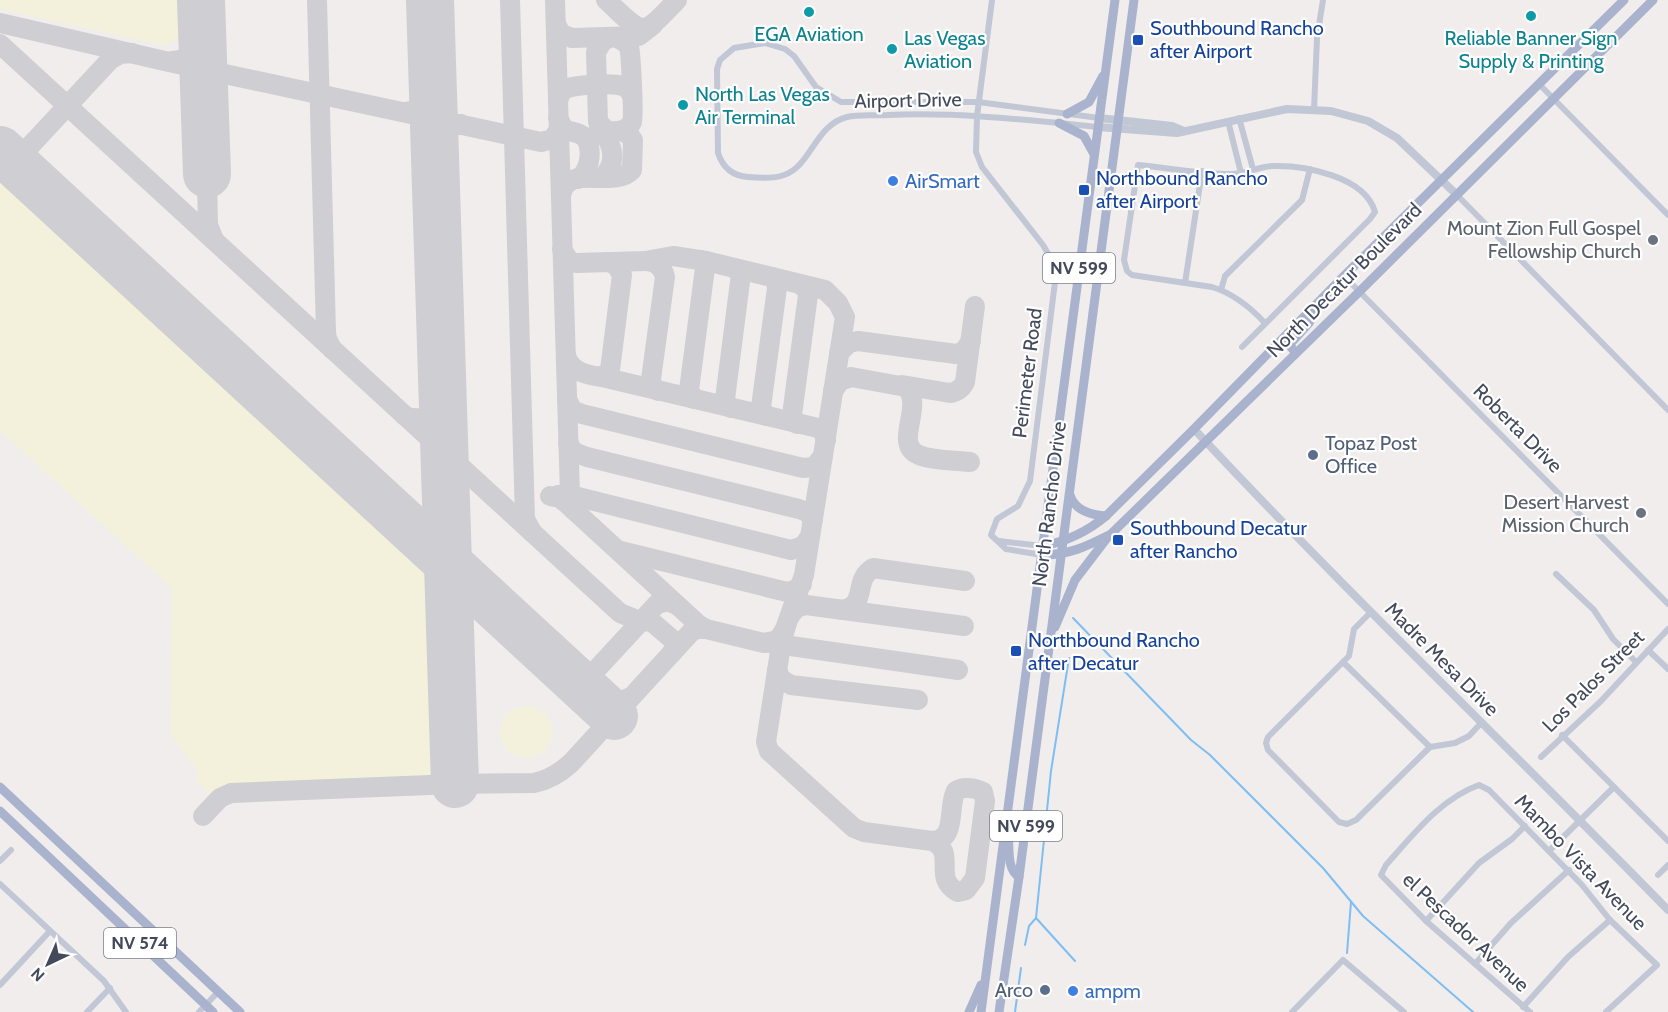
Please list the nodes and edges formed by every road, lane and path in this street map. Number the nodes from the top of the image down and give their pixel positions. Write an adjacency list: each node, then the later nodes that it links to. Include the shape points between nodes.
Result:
1 (992, 0): 10 (street, Perimeter Road)
2 (1115, 0): 7 (main road, North Rancho Drive / NV 599)
3 (1134, 0): 18 (main road, North Rancho Drive / NV 599)
4 (1323, 0): 11 (street)
5 (1624, 0): 8 (main road, North Decatur Boulevard)
6 (1653, 0): 9 (main road, North Decatur Boulevard)
7 (1106, 71): 12 (main road, via 1089,102); 16 (main road, North Rancho Drive / NV 599)
8 (1539, 84): 9 (street); 24 (main road, North Decatur Boulevard)
9 (1553, 99): 25 (main road, North Decatur Boulevard); 26 (street)
10 (978, 102): 12 (street, Airport Drive); 13 (street, Perimeter Road); 13 (street, Airport Drive, via 841,102 816,87 785,49 765,43 734,48 720,60 717,69 718,153 724,165 741,176 784,176 795,169 823,130 846,117)
11 (1314, 110): 14 (street, via 1287,108); 24 (street, via 1368,121 1397,138)
12 (1067, 114): 16 (street, Airport Drive)
13 (977, 116): 17 (street, Airport Drive); 42 (street, Perimeter Road, via 976,152 982,166 1054,264 1030,481 1018,506 997,519 991,535 1006,549)
14 (1239, 118): 15 (street); 20 (street)
15 (1228, 121): 18 (street, via 1177,133); 23 (street)
16 (1099, 122): 17 (street, Airport Drive); 18 (street); 19 (main road, North Rancho Drive / NV 599)
17 (1059, 123): 19 (main road, via 1084,136)
18 (1118, 124): 38 (main road, North Rancho Drive / NV 599)
19 (1094, 154): 42 (main road, North Rancho Drive / NV 599)
20 (1253, 169): 21 (street); 23 (street)
21 (1310, 169): 29 (street, via 1302,200 1226,276); 32 (street, via 1355,188 1375,212)
22 (1202, 171): 23 (street); 28 (street); 28 (street, via 1138,165 1124,260 1127,271)
23 (1241, 172)
24 (1442, 180): 25 (street); 27 (main road, North Decatur Boulevard)
25 (1456, 194): 30 (main road, North Decatur Boulevard); 35 (street)
26 (1668, 215)
27 (1344, 276): 30 (street, Roberta Drive); 31 (main road, North Decatur Boulevard)
28 (1185, 283): 29 (street)
29 (1221, 290): 32 (street)
30 (1360, 291): 34 (main road, North Decatur Boulevard); 45 (street, Roberta Drive)
31 (1324, 296): 34 (main road, via 1309,322 1290,343); 36 (main road, North Decatur Boulevard)
32 (1265, 323): 33 (street)
33 (1242, 348)
34 (1296, 353): 37 (main road, North Decatur Boulevard)
35 (1668, 410)
36 (1194, 429): 37 (street, Madre Mesa Drive); 39 (main road, North Decatur Boulevard)
37 (1205, 441): 40 (main road, North Decatur Boulevard); 46 (street, Madre Mesa Drive)
38 (1069, 492): 39 (main road, via 1072,502 1084,511); 41 (main road, North Rancho Drive / NV 599)
39 (1106, 516): 41 (main road, North Decatur Boulevard)
40 (1111, 534): 43 (main road, North Decatur Boulevard); 48 (main road, via 1075,580)
41 (1062, 542): 42 (main road, North Decatur Boulevard); 43 (main road, North Rancho Drive / NV 599)
42 (1043, 550): 43 (main road, North Decatur Boulevard); 60 (main road, North Rancho Drive / NV 599)
43 (1061, 555): 48 (main road, North Rancho Drive / NV 599)
44 (1556, 574): 51 (street, via 1594,610 1613,639)
45 (1668, 604)
46 (1371, 612): 50 (street, via 1354,629 1349,656); 53 (street, Madre Mesa Drive)
47 (1668, 629): 49 (street, Los Palos Street)
48 (1050, 640): 73 (main road, North Rancho Drive / NV 599)
49 (1648, 650): 51 (street, Los Palos Street); 52 (street)
50 (1343, 662): 55 (street); 55 (street, via 1268,736 1266,743 1268,750 1339,822 1356,820)
51 (1636, 662): 54 (street, Los Palos Street, via 1601,701)
52 (1668, 669)
53 (1482, 722): 55 (street, via 1469,736 1455,743); 61 (street, Madre Mesa Drive)
54 (1562, 735): 56 (street, Los Palos Street); 57 (street)
55 (1430, 747)
56 (1541, 757)
57 (1614, 786): 61 (street); 63 (street)
58 (0, 787): 67 (main road, NV 574)
59 (0, 811): 70 (main road, NV 574)
60 (1007, 819): 73 (main road, via 1010,867); 80 (main road, North Rancho Drive / NV 599)
61 (1581, 820): 65 (street); 75 (street, Madre Mesa Drive)
62 (1524, 826): 65 (street, Mambo Vista Avenue); 71 (street, Mambo Vista Avenue, via 1489,790 1479,785 1433,814); 77 (street, via 1479,863)
63 (1668, 841)
64 (10, 850): 66 (street)
65 (1549, 851): 69 (street, Mambo Vista Avenue)
66 (0, 861)
67 (78, 861): 70 (main road); 83 (main road, NV 574)
68 (1668, 865): 72 (street)
69 (1569, 870): 76 (street, Mambo Vista Avenue); 79 (street, via 1511,923)
70 (66, 873): 85 (main road, NV 574)
71 (1381, 875): 77 (street, el Pescador Avenue)
72 (1658, 875)
73 (1019, 877): 91 (main road, North Rancho Drive / NV 599)
74 (0, 884): 78 (street)
75 (1668, 910)
76 (1610, 920): 84 (street, via 1568,957); 95 (street, Mambo Vista Avenue, via 1657,965)
77 (1426, 921): 79 (street, el Pescador Avenue)
78 (51, 931): 81 (street); 82 (street)
79 (1475, 964): 84 (street, el Pescador Avenue)
80 (986, 966): 89 (main road); 90 (main road, North Rancho Drive / NV 599)
81 (0, 985)
82 (110, 988): 86 (street); 87 (street)
83 (218, 992): 85 (street); 88 (main road, NV 574)
84 (1523, 1007): 94 (street, el Pescador Avenue)
85 (206, 1010)
86 (87, 1012)
87 (126, 1012)
88 (240, 1012)
89 (969, 1012)
90 (981, 1012)
91 (999, 1012)
92 (1292, 1012): 93 (street, via 1343,960)
93 (1404, 1012)
94 (1530, 1012)
95 (1606, 1012)

